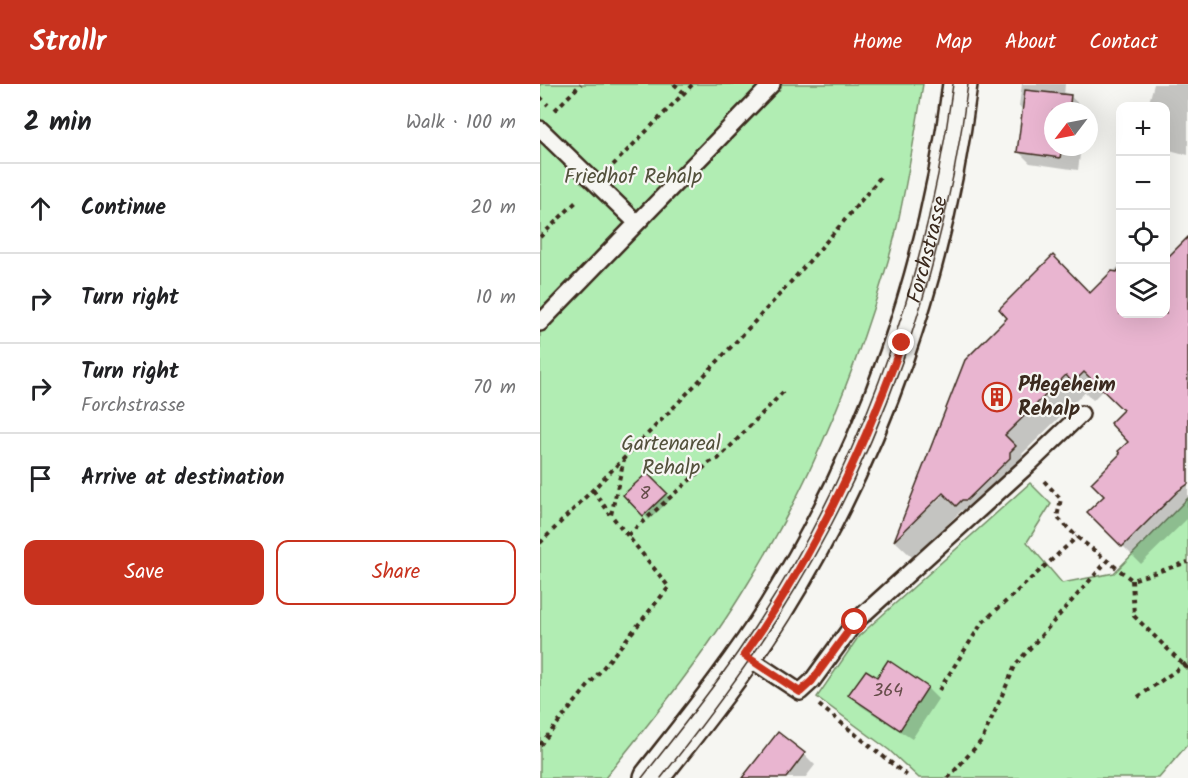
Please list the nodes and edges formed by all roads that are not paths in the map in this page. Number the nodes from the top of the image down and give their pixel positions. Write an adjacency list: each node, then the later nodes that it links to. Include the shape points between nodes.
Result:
1 (772, 84): 4 (lane)
2 (960, 84): 7 (main road, Forchstrasse, via 930,248 890,374 824,523)
3 (540, 129): 4 (lane)
4 (637, 223): 5 (lane)
5 (540, 323)
6 (1081, 414): 7 (lane, via 855,622 800,692)
7 (744, 655): 8 (main road, Forchstrasse)
8 (651, 778)

